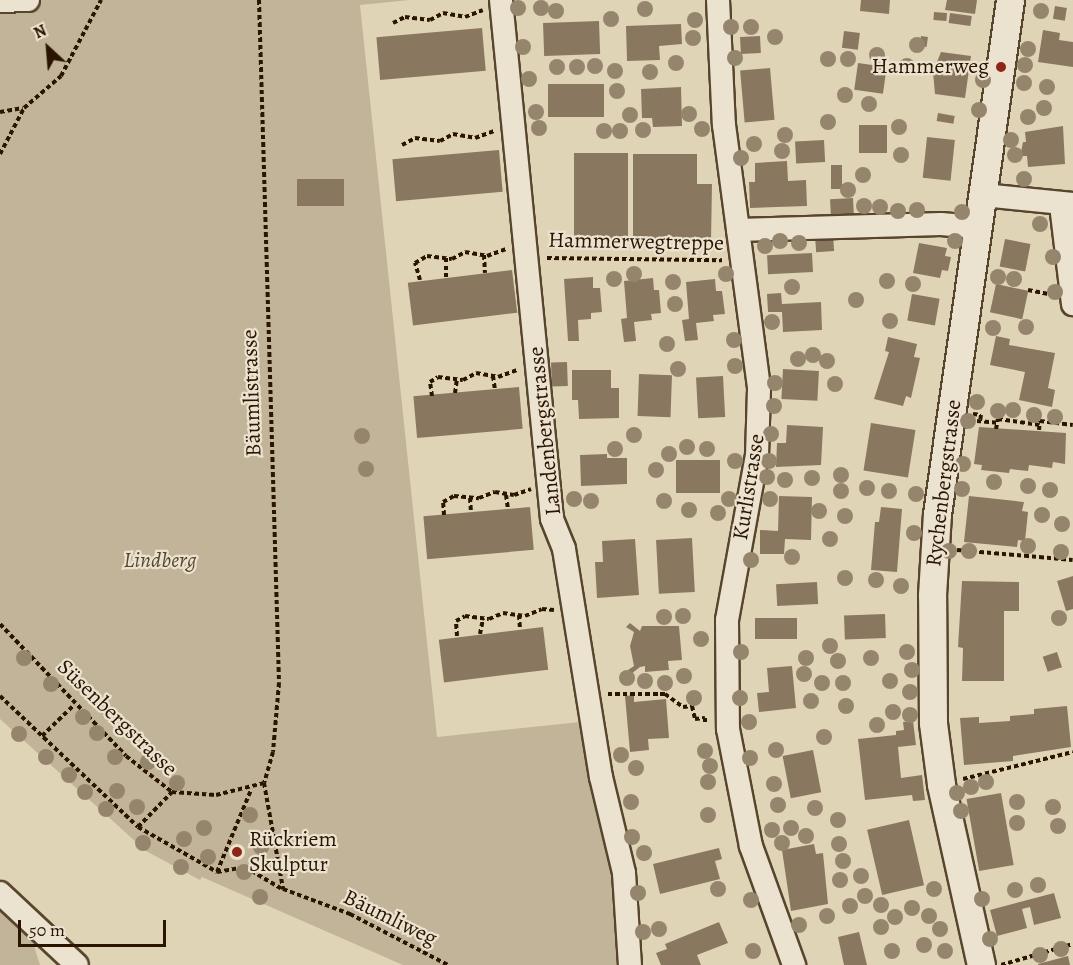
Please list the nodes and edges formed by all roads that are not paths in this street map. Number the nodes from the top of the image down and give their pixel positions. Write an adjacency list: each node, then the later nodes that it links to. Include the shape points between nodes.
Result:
1 (28, 0): 4 (street)
2 (718, 0): 9 (street, Kurlistrasse, via 719,78)
3 (1010, 0): 6 (street, Rychenbergstrasse)
4 (0, 1)
5 (501, 5): 13 (street, Landenbergstrasse, via 552,519 564,549 601,777 624,873)
6 (983, 195): 7 (street); 8 (street, Rychenbergstrasse)
7 (1067, 205): 10 (street)
8 (976, 227): 9 (street, via 941,224); 15 (street, Rychenbergstrasse, via 935,546 933,723 960,881)
9 (738, 230): 14 (street, Kurlistrasse, via 758,354 759,424 727,620 728,729 751,846)
10 (1067, 300)
11 (0, 893): 12 (street)
12 (77, 965)
13 (630, 965)
14 (794, 965)
15 (981, 965)

